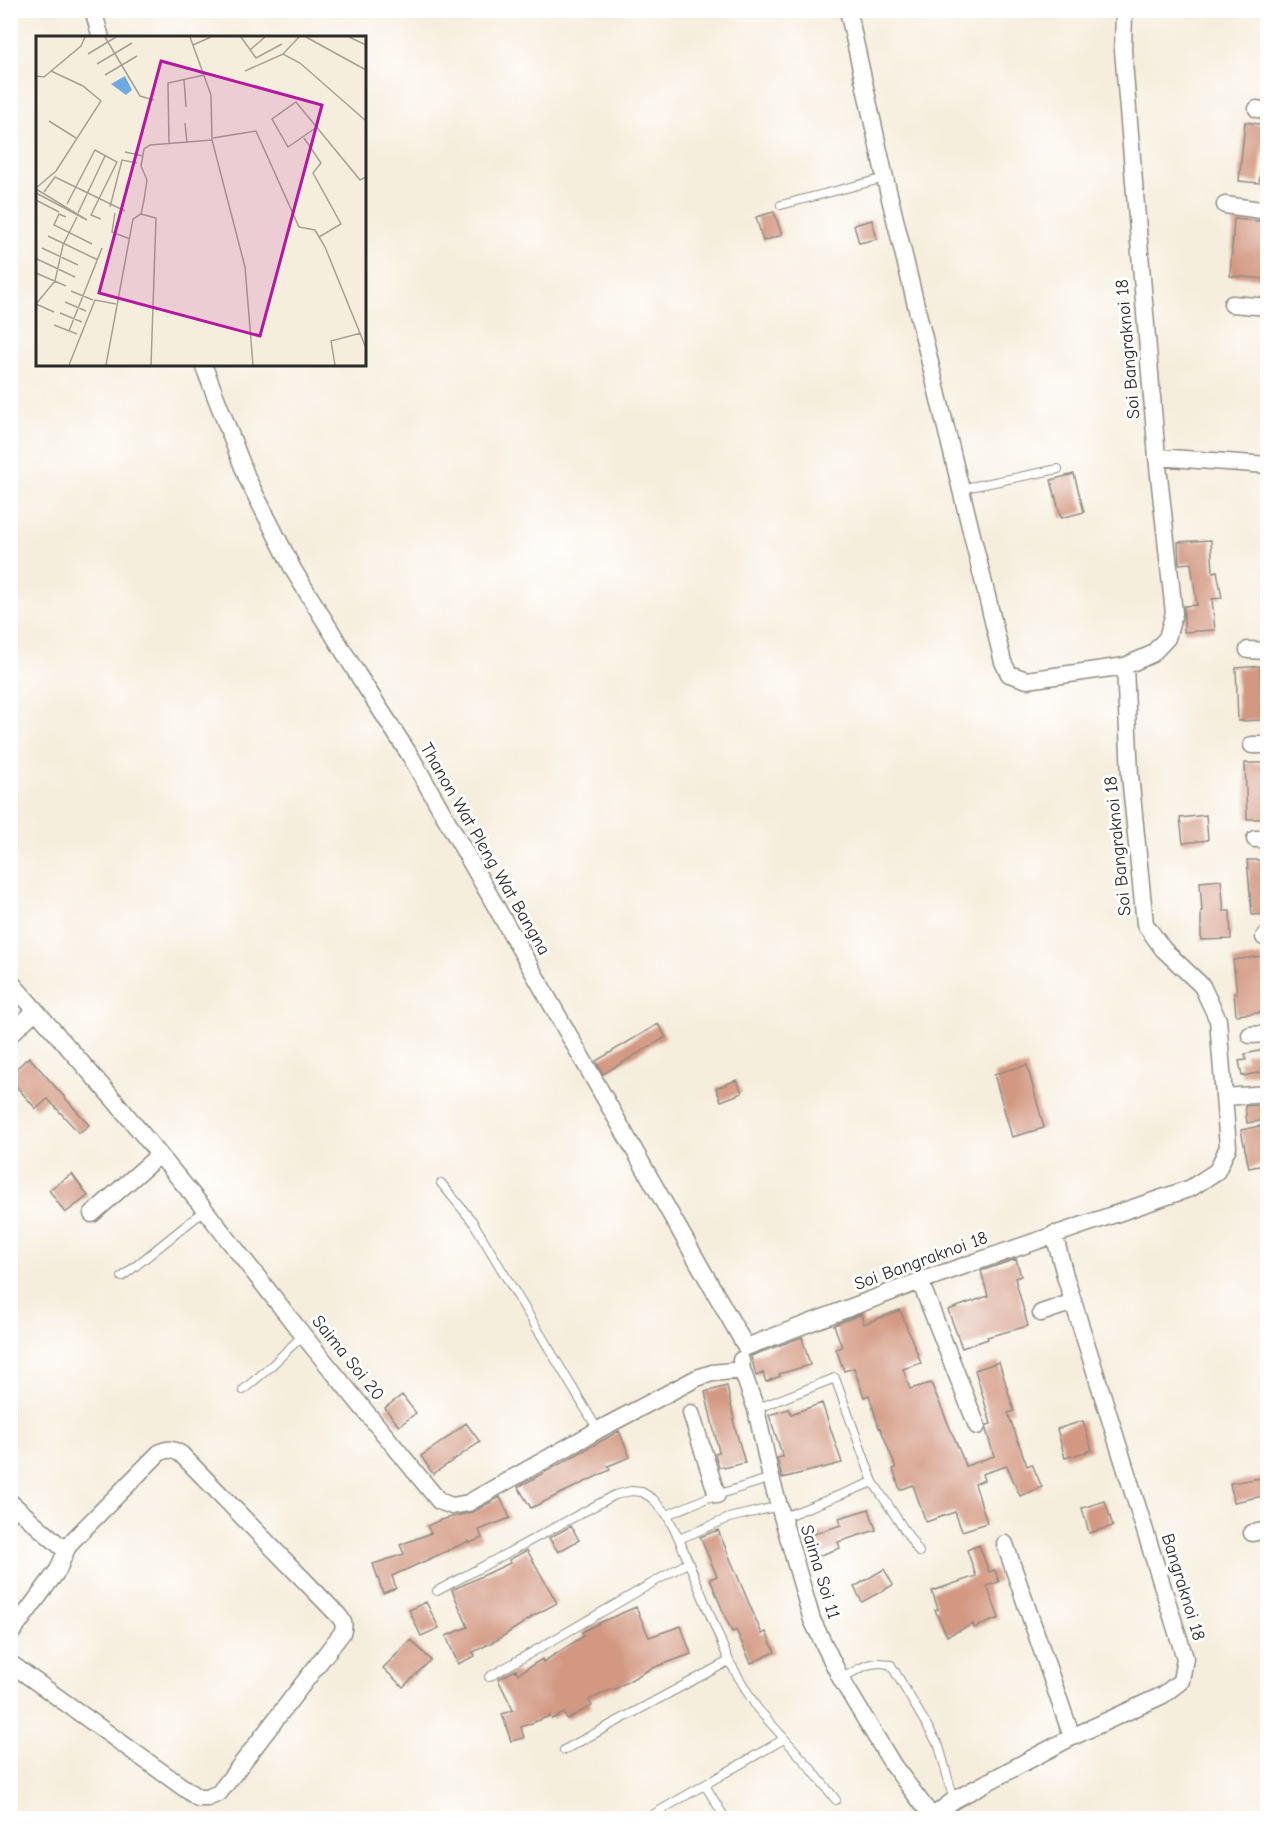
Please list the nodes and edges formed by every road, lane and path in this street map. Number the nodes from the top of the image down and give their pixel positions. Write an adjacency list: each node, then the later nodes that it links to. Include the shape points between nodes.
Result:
1 (93, 10): 4 (street)
2 (848, 10): 5 (street)
3 (1124, 10): 12 (street, Soi Bangraknoi 18, via 1123,50)
4 (101, 36)
5 (885, 178): 6 (lane); 15 (street)
6 (781, 205)
7 (1225, 205): 8 (street)
8 (1268, 211)
9 (1232, 304): 10 (street)
10 (1268, 307)
11 (204, 366): 36 (street, Thanon Wat Pleng Wat Bangna, via 248,480 294,571 411,757)
12 (1157, 457): 13 (street); 18 (street, Soi Bangraknoi 18, via 1174,614 1167,638 1160,646)
13 (1268, 465)
14 (1058, 469): 15 (lane)
15 (960, 489): 18 (street, via 1009,674 1027,680)
16 (1248, 650): 17 (street)
17 (1268, 651)
18 (1125, 666): 25 (street, Soi Bangraknoi 18, via 1130,775 1145,924 1163,949 1203,986 1215,1011)
19 (10, 981): 20 (street, Saima Soi 20)
20 (35, 1011): 22 (street); 26 (street, Saima Soi 20)
21 (1268, 1034): 23 (street)
22 (10, 1035)
23 (1250, 1035)
24 (1268, 1094): 25 (street)
25 (1224, 1097): 30 (street, Soi Bangraknoi 18, via 1228,1147 1217,1171 1191,1188)
26 (159, 1155): 28 (street, Saima Soi 20); 29 (street)
27 (441, 1183): 42 (lane, via 473,1222)
28 (205, 1210): 31 (lane); 35 (street, Saima Soi 20)
29 (92, 1214)
30 (1054, 1234): 32 (street, Soi Bangraknoi 18); 33 (street, Bangraknoi 18)
31 (122, 1277)
32 (920, 1281): 36 (street, Soi Bangraknoi 18); 41 (street)
33 (1073, 1302): 34 (street); 60 (street, Bangraknoi 18, via 1185,1658 1181,1681 1163,1695)
34 (1041, 1314)
35 (303, 1335): 38 (lane); 42 (street, Saima Soi 20, via 439,1501 452,1506 468,1503)
36 (746, 1347): 37 (street, Saima Soi 11, via 741,1358)
37 (742, 1370): 39 (street, Saima Soi 11); 42 (street, Saima Soi 20, via 697,1378)
38 (243, 1390)
39 (756, 1409): 43 (street, Saima Soi 11); 44 (lane, via 835,1378)
40 (691, 1413): 45 (street)
41 (977, 1425)
42 (598, 1430)
43 (771, 1478): 45 (lane); 47 (street, Saima Soi 11)
44 (873, 1482): 47 (lane); 52 (lane)
45 (717, 1495): 48 (lane)
46 (10, 1502): 51 (street)
47 (782, 1512): 49 (lane, via 729,1518); 59 (street, Saima Soi 11, via 812,1620)
48 (666, 1515): 49 (lane); 54 (lane, via 642,1492 615,1495)
49 (679, 1539): 53 (lane)
50 (1005, 1544): 60 (street)
51 (66, 1551): 55 (street, via 58,1570); 57 (street, via 159,1453 172,1449 338,1615 344,1627 219,1793 207,1798 198,1798)
52 (920, 1552)
53 (689, 1562): 56 (lane); 58 (lane)
54 (437, 1591)
55 (10, 1635)
56 (729, 1660): 61 (lane, via 757,1708); 62 (lane)
57 (10, 1663)
58 (489, 1677)
59 (841, 1678): 65 (lane, via 871,1663 891,1665 939,1746); 68 (street, Saima Soi 11, via 893,1765)
60 (1072, 1737): 65 (street, Bangraknoi 18)
61 (784, 1739): 63 (lane); 64 (lane)
62 (564, 1750)
63 (705, 1785): 66 (lane); 67 (lane)
64 (836, 1800)
65 (954, 1800): 68 (street, Bangraknoi 18)
66 (647, 1818)
67 (725, 1818)
68 (933, 1818)

